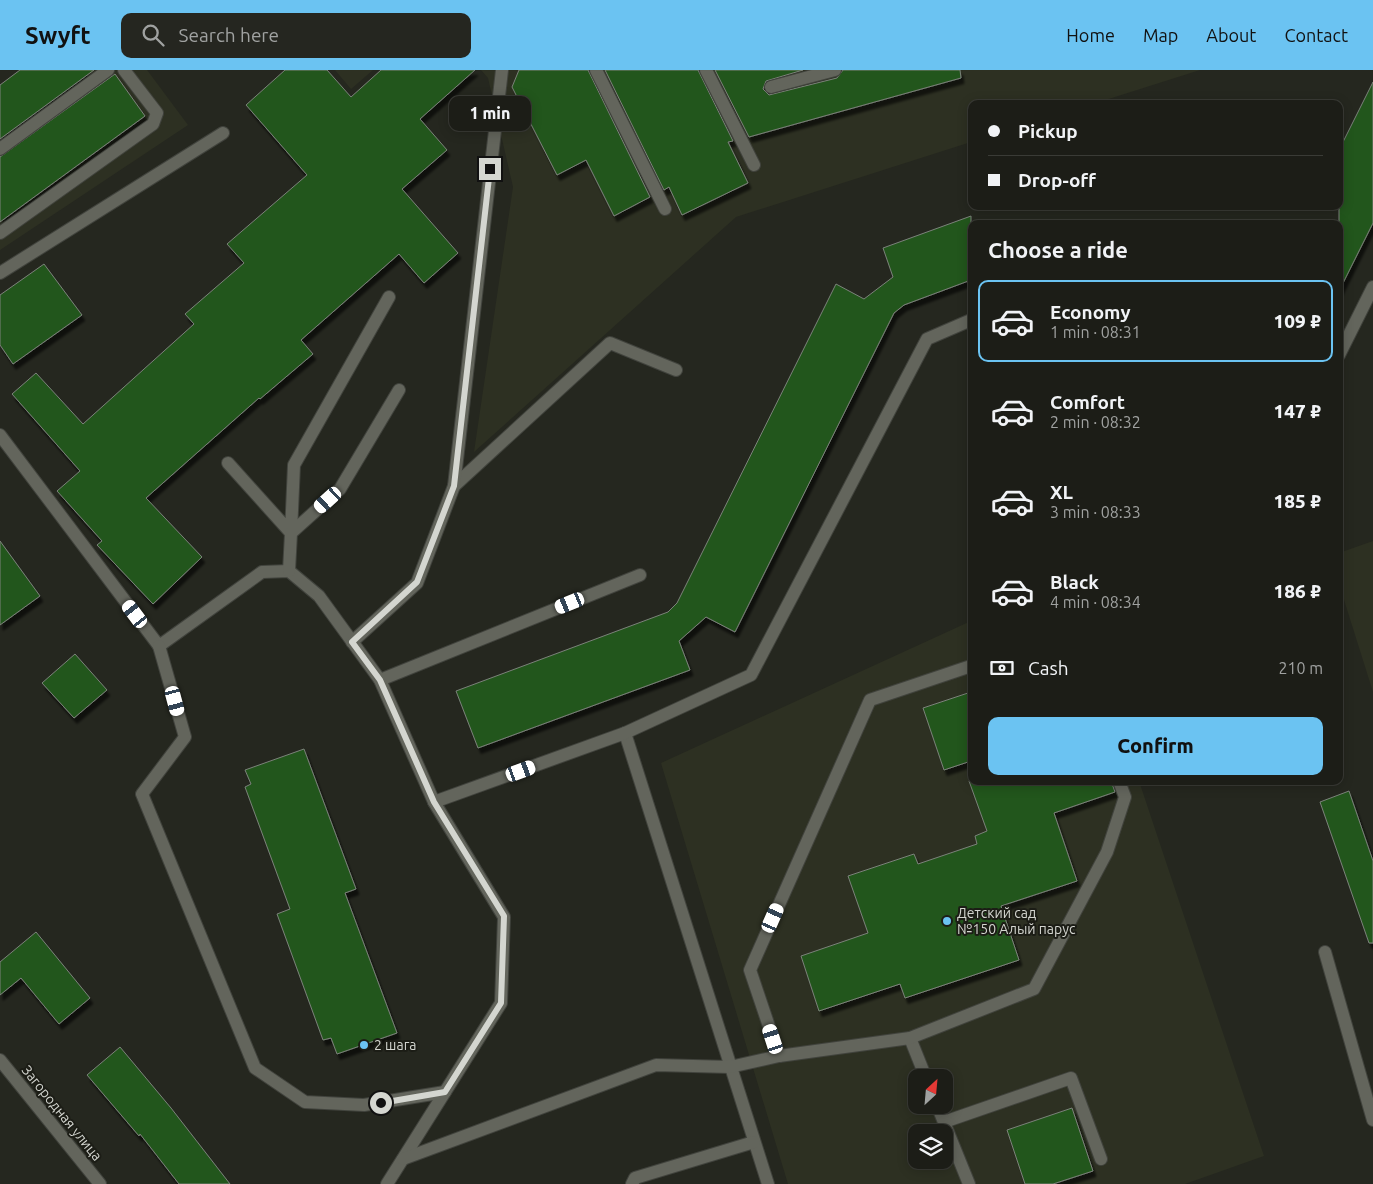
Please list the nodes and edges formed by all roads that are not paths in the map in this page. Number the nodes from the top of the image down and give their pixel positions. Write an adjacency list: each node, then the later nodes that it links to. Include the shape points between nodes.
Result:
1 (108, 70): 9 (street)
2 (124, 70): 12 (street, via 156,113 153,124)
3 (502, 70): 22 (street)
4 (596, 70): 11 (street)
5 (706, 70): 10 (street)
6 (834, 70): 7 (street)
7 (771, 87)
8 (223, 133): 13 (street)
9 (0, 149)
10 (754, 165)
11 (665, 209)
12 (0, 233)
13 (0, 273)
14 (1373, 287): 17 (street)
15 (389, 297): 23 (street, via 294,464)
16 (968, 321): 30 (street, via 927,339 752,675)
17 (1343, 347)
18 (676, 370): 22 (street, via 610,343)
19 (399, 390): 23 (street, via 340,489)
20 (0, 436): 27 (street)
21 (228, 463): 23 (street)
22 (454, 486): 26 (street, via 417,582)
23 (291, 533): 24 (street)
24 (289, 571): 26 (street, via 319,596); 27 (street, via 262,572)
25 (640, 575): 29 (street)
26 (352, 642): 29 (street)
27 (160, 646): 39 (street, via 185,737 142,794 255,1068 305,1102 364,1106)
28 (968, 667): 35 (street, via 870,700 750,970)
29 (380, 680): 32 (street)
30 (625, 732): 32 (street); 37 (street)
31 (1120, 785): 34 (street, via 1125,797 1108,852 1034,989)
32 (434, 802): 39 (street, via 504,916 501,1003)
33 (1325, 952): 41 (street)
34 (910, 1038): 35 (street); 38 (street)
35 (779, 1056): 37 (street)
36 (0, 1060): 46 (street, Загородная улица)
37 (730, 1067): 43 (street); 44 (street, via 656,1065)
38 (922, 1069)
39 (445, 1092): 44 (street)
40 (941, 1114): 42 (street)
41 (1373, 1120)
42 (944, 1122): 45 (street, via 1071,1078); 50 (street)
43 (754, 1142): 48 (street, via 635,1178); 49 (street)
44 (403, 1159): 47 (street)
45 (1101, 1159)
46 (100, 1184)
47 (387, 1184)
48 (632, 1184)
49 (768, 1184)
50 (969, 1184)

